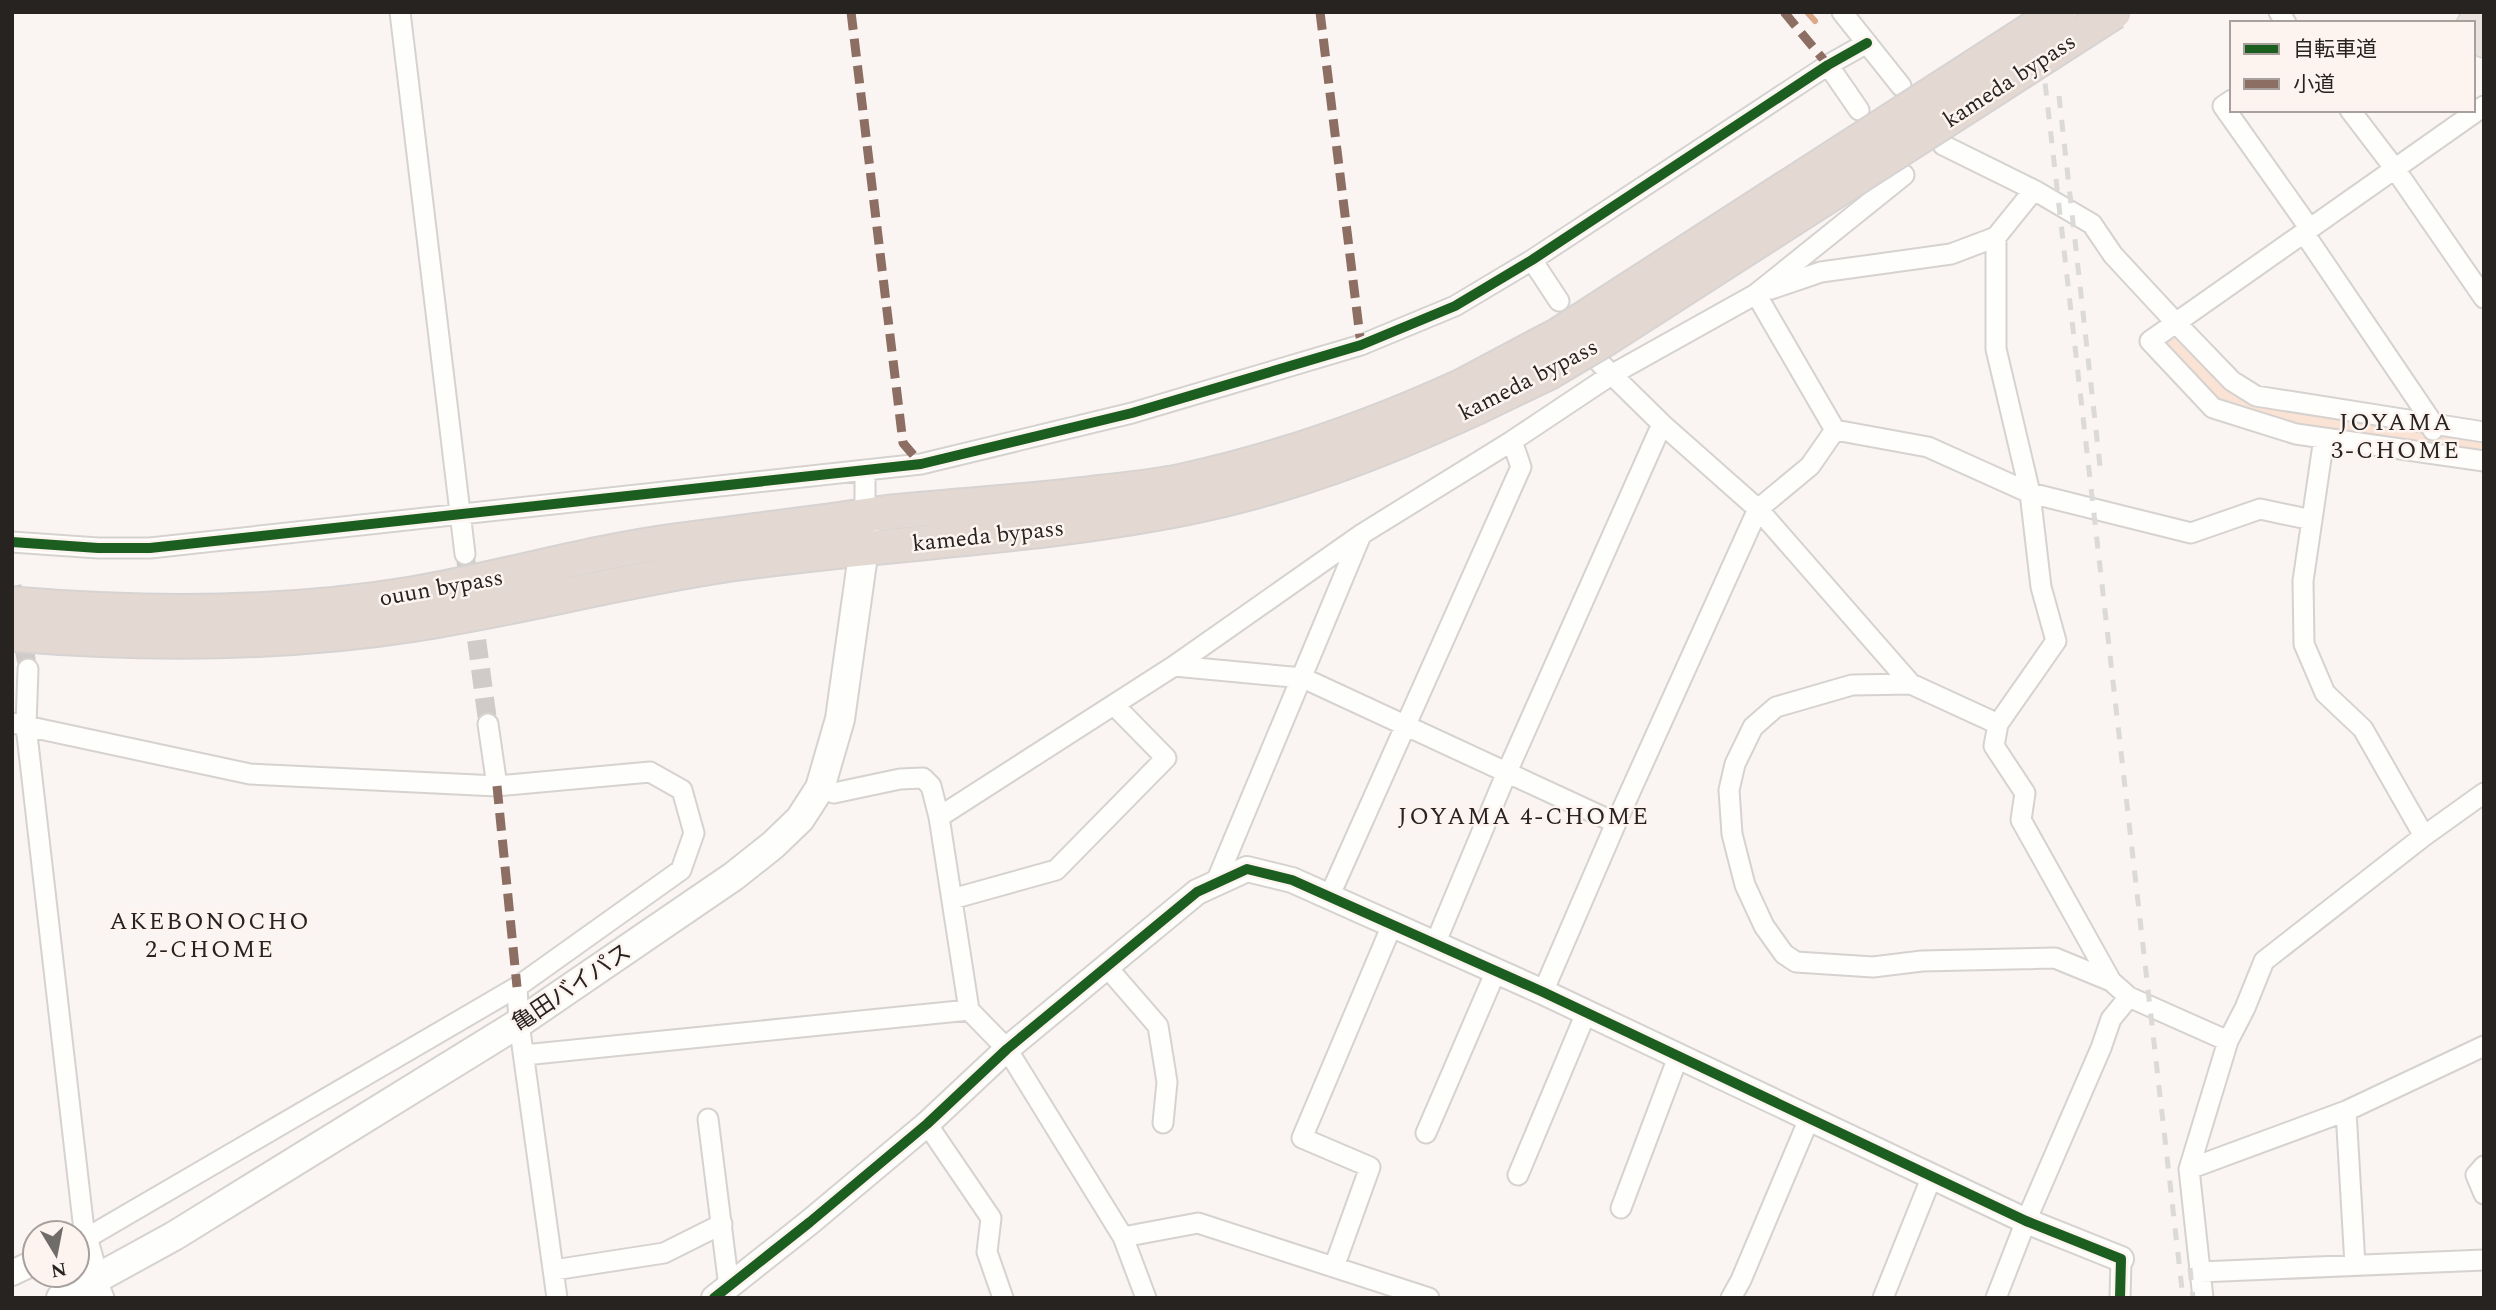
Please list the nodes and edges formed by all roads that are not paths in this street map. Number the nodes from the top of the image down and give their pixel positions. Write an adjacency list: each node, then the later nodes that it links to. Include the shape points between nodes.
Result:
1 (400, 12): 36 (street)
2 (1842, 12): 5 (street)
3 (2059, 12): 24 (highway, kameda bypass, bridge)
4 (2114, 12): 24 (highway, kameda bypass, bridge, via 1607,338 1548,373)
5 (1867, 43): 6 (street); 7 (street)
6 (1828, 65): 10 (street); 18 (street)
7 (1902, 86)
8 (2230, 101): 16 (street, via 2223,106)
9 (2484, 106): 13 (street)
10 (1859, 110)
11 (2352, 112): 13 (street)
12 (1943, 145): 15 (street)
13 (2395, 169): 16 (street); 20 (street)
14 (1904, 174): 19 (street)
15 (2034, 190): 17 (street); 22 (street, via 2092,224 2113,255)
16 (2307, 231): 22 (street); 26 (street)
17 (1996, 237): 19 (street, via 1951,254 1821,272); 34 (street, via 1997,349)
18 (1532, 260): 21 (street); 33 (street, via 1455,306 1362,345 1132,413 921,464)
19 (1756, 293): 23 (street); 27 (street)
20 (2484, 298)
21 (1559, 302)
22 (2177, 324): 26 (street, via 2232,381 2256,396); 29 (street, via 2150,341 2213,408)
23 (1605, 369): 25 (street); 30 (street)
24 (1469, 397): 38 (highway, kameda bypass, via 1410,438 1332,468 1188,508 1056,528)
25 (1662, 424): 35 (street); 53 (street)
26 (2434, 425): 28 (street); 31 (street)
27 (1835, 430): 34 (street, via 1928,447); 35 (street, via 1810,466)
28 (2484, 432)
29 (2324, 438): 31 (street); 37 (street)
30 (1512, 441): 39 (street); 52 (street, via 1521,467)
31 (2431, 453): 32 (street)
32 (2484, 461)
33 (864, 470): 36 (street); 38 (street)
34 (2030, 493): 37 (street, via 2191,533 2260,509); 50 (street, via 2041,587 2056,641)
35 (1758, 509): 47 (street); 58 (street)
36 (461, 516): 40 (street, via 150,548); 41 (street)
37 (2312, 520): 59 (street, via 2303,581 2304,645 2325,693 2363,729)
38 (865, 532): 42 (highway, ouun bypass, via 646,545 492,579 334,605 214,612); 43 (highway, ouun bypass, via 738,564 338,634 152,642); 55 (main road, 亀田バイパス, via 839,719)
39 (1362, 534): 44 (street); 46 (street)
40 (12, 542)
41 (465, 554)
42 (12, 604)
43 (12, 634)
44 (1174, 666): 46 (street); 48 (street)
45 (28, 669): 51 (street)
46 (1303, 678): 52 (street); 60 (street)
47 (1911, 684): 50 (street); 67 (street, via 1852,685 1776,707 1753,727 1735,764 1729,790 1732,834 1745,885 1764,926 1784,954 1796,962 1873,967 1922,961 2055,958)
48 (1114, 705): 57 (street); 62 (street, via 1166,758 1056,870)
49 (488, 724): 54 (street)
50 (1998, 724): 67 (street, via 1994,746 2025,793 2021,820)
51 (19, 725): 54 (street, via 250,774); 91 (street)
52 (1406, 725): 53 (street); 61 (street)
53 (1507, 772): 58 (street); 64 (street)
54 (497, 786): 68 (street, via 650,772 682,790 694,833 681,870)
55 (820, 788): 57 (street, via 834,793 923,778 931,786); 73 (main road, 亀田バイパス, via 800,819 734,876)
56 (2484, 793): 59 (street)
57 (939, 817): 62 (street)
58 (1616, 823): 69 (street)
59 (2424, 836): 74 (street, via 2264,961)
60 (1216, 882): 61 (street, via 1247,869 1292,880); 65 (street, via 1197,892)
61 (1329, 897): 63 (street)
62 (952, 900): 71 (street)
63 (1392, 925): 64 (street); 100 (street, via 1302,1138 1370,1167)
64 (1435, 944): 66 (street)
65 (1107, 966): 76 (street); 82 (street, via 1158,1027 1167,1082)
66 (1496, 971): 69 (street); 84 (street)
67 (2111, 981): 70 (street)
68 (517, 987): 73 (street); 94 (street)
69 (1543, 992): 72 (street)
70 (2129, 997): 74 (street); 92 (street, via 2111,1019)
71 (969, 1010): 76 (street); 77 (street)
72 (1586, 1013): 78 (street); 87 (street)
73 (519, 1023): 77 (street); 103 (main road, 亀田バイパス, via 174,1236)
74 (2228, 1041): 86 (street)
75 (2484, 1046): 79 (street)
76 (1007, 1049): 83 (street); 95 (street)
77 (524, 1055): 101 (street)
78 (1678, 1057): 81 (street); 90 (street)
79 (2346, 1111): 86 (street); 98 (street)
80 (708, 1119): 93 (street)
81 (1809, 1119): 88 (street); 110 (street)
82 (1163, 1123)
83 (927, 1124): 104 (street); 107 (street, via 991,1218 987,1252)
84 (1426, 1133)
85 (2484, 1166): 89 (street, via 2476,1175)
86 (2189, 1170): 102 (street)
87 (1518, 1175)
88 (1932, 1176): 92 (street); 111 (street)
89 (2484, 1194)
90 (1621, 1208)
91 (78, 1219)
92 (2026, 1220): 96 (street); 112 (street)
93 (722, 1224): 101 (street, via 664,1253); 104 (street)
94 (91, 1235)
95 (1123, 1237): 100 (street, via 1198,1223); 108 (street)
96 (2121, 1259): 113 (street)
97 (2484, 1260): 98 (street)
98 (2356, 1265): 102 (street)
99 (91, 1266): 103 (street)
100 (1334, 1267): 109 (street)
101 (554, 1270): 106 (street)
102 (2200, 1272): 114 (street)
103 (100, 1288): 105 (main road, 亀田バイパス)
104 (722, 1293)
105 (61, 1298)
106 (557, 1298)
107 (1003, 1298)
108 (1146, 1298)
109 (1429, 1298)
110 (1731, 1298)
111 (1883, 1298)
112 (1996, 1298)
113 (2120, 1298)
114 (2203, 1298)

